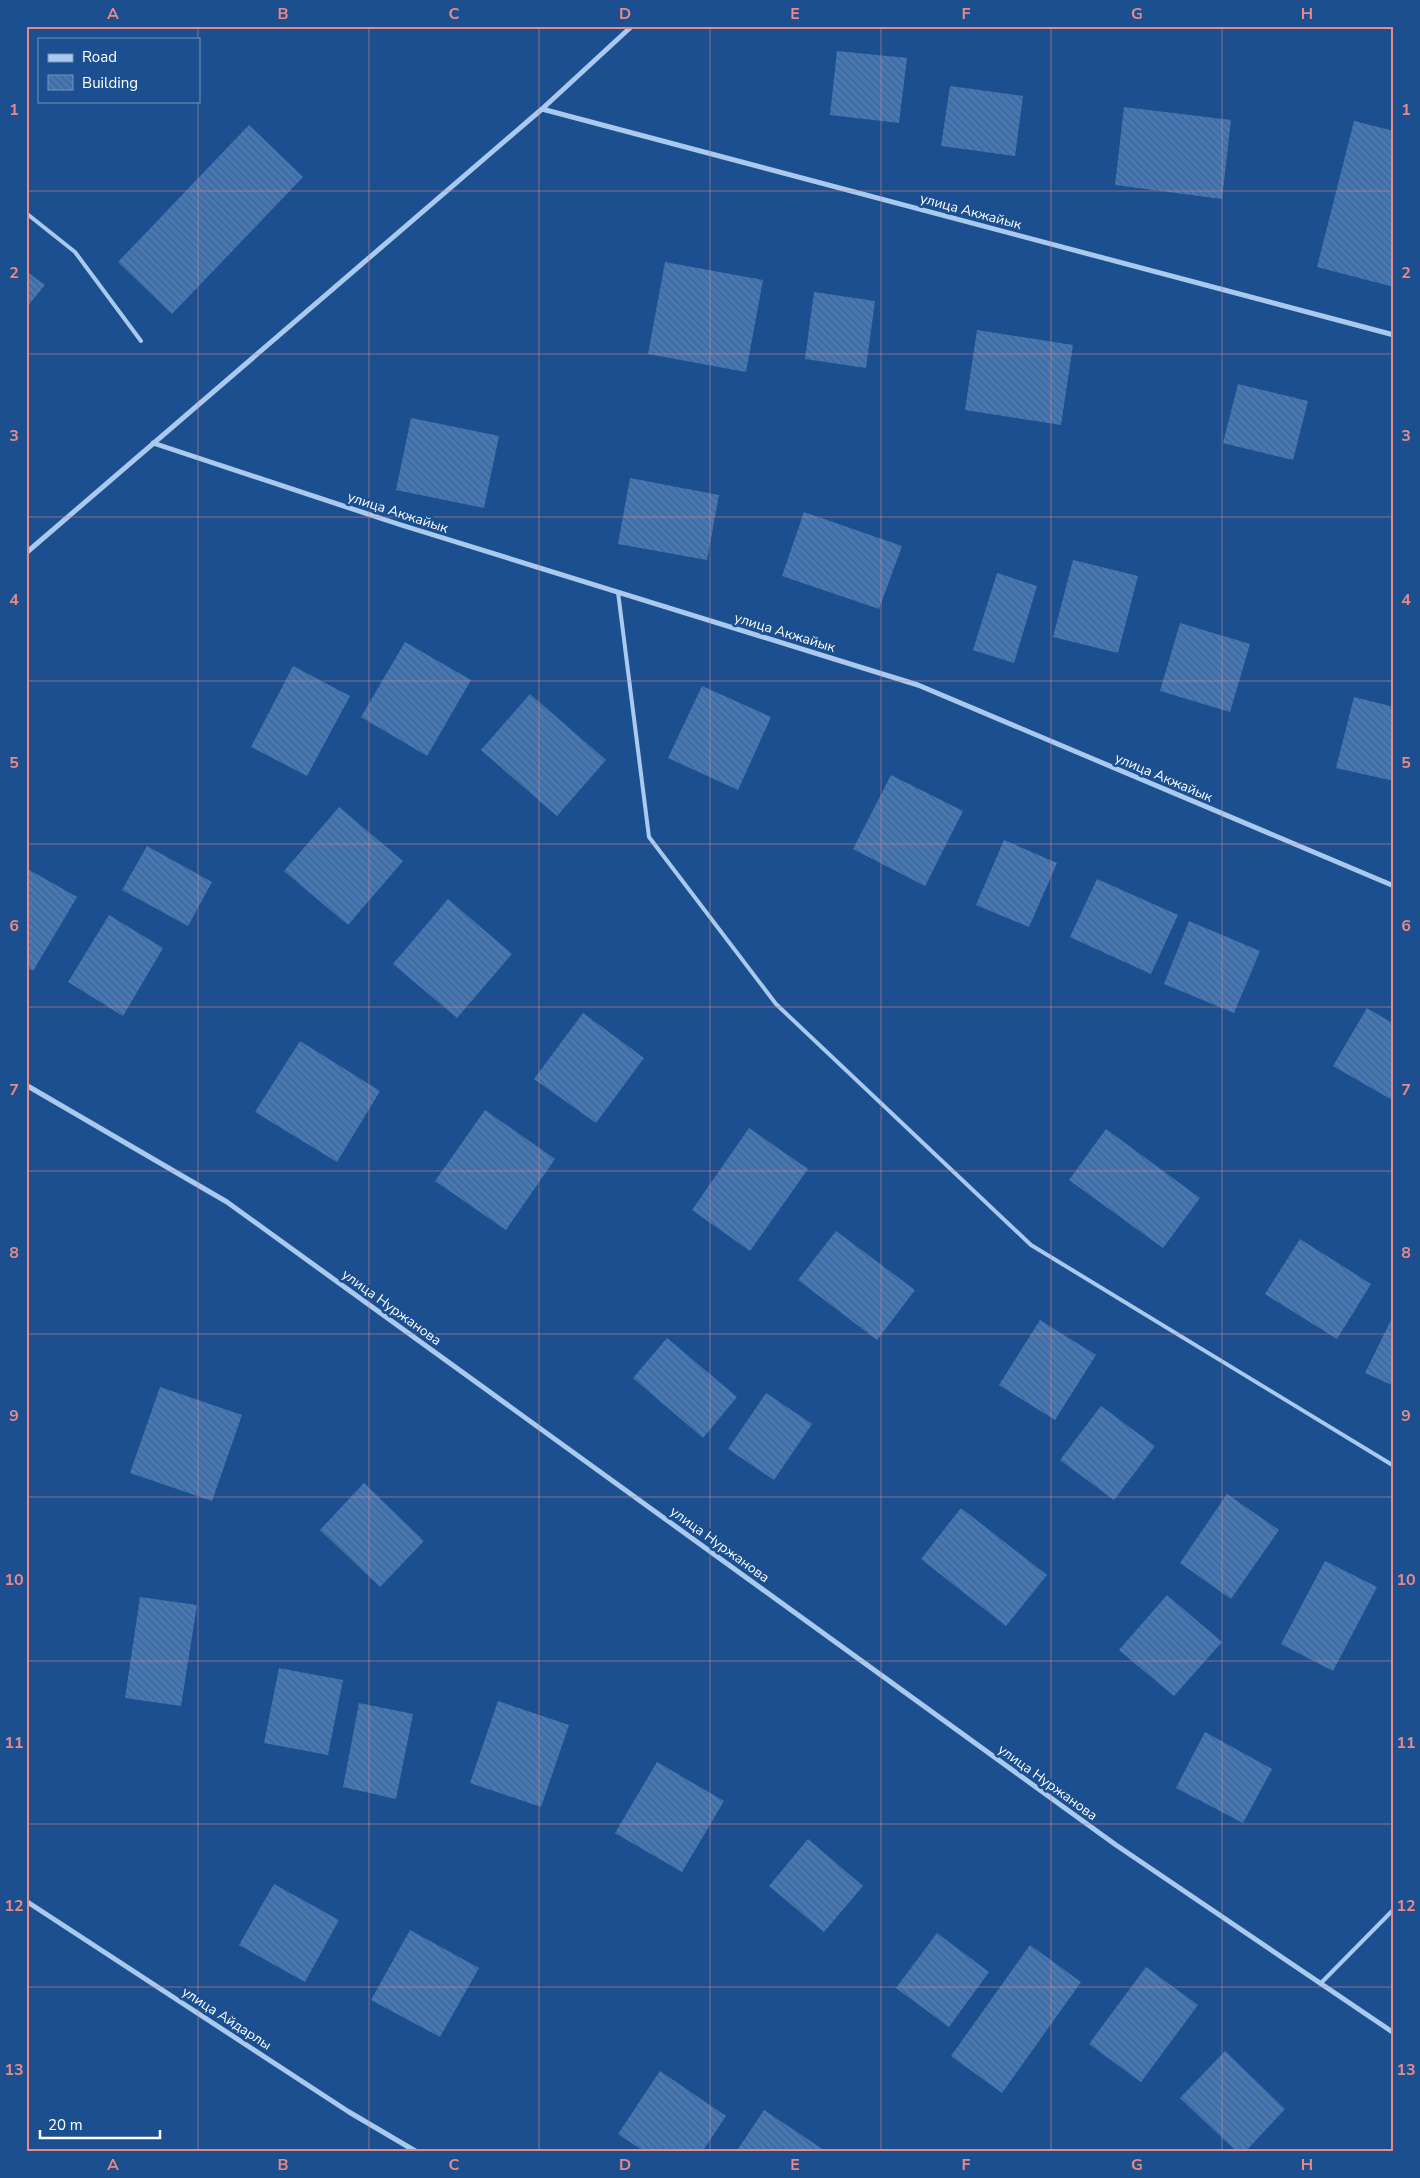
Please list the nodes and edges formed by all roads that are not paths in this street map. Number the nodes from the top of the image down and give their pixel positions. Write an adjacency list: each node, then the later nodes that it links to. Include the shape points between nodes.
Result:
1 (632, 26): 2 (street)
2 (542, 109): 4 (street, улица Акжайык); 6 (street)
3 (26, 213): 5 (lane, via 75,252)
4 (1394, 336)
5 (142, 341)
6 (153, 443): 7 (street); 8 (street, улица Акжайык)
7 (26, 553)
8 (618, 592): 9 (street, улица Акжайык, via 918,685); 11 (lane, via 649,837 776,1004 1031,1245)
9 (1394, 886)
10 (26, 1085): 14 (street, улица Нуржанова, via 227,1202 1108,1839)
11 (1394, 1466)
12 (26, 1901): 16 (street, улица Айдарлы, via 349,2112)
13 (1394, 1909): 14 (lane)
14 (1321, 1983): 15 (street, улица Нуржанова)
15 (1394, 2033)
16 (417, 2152)

